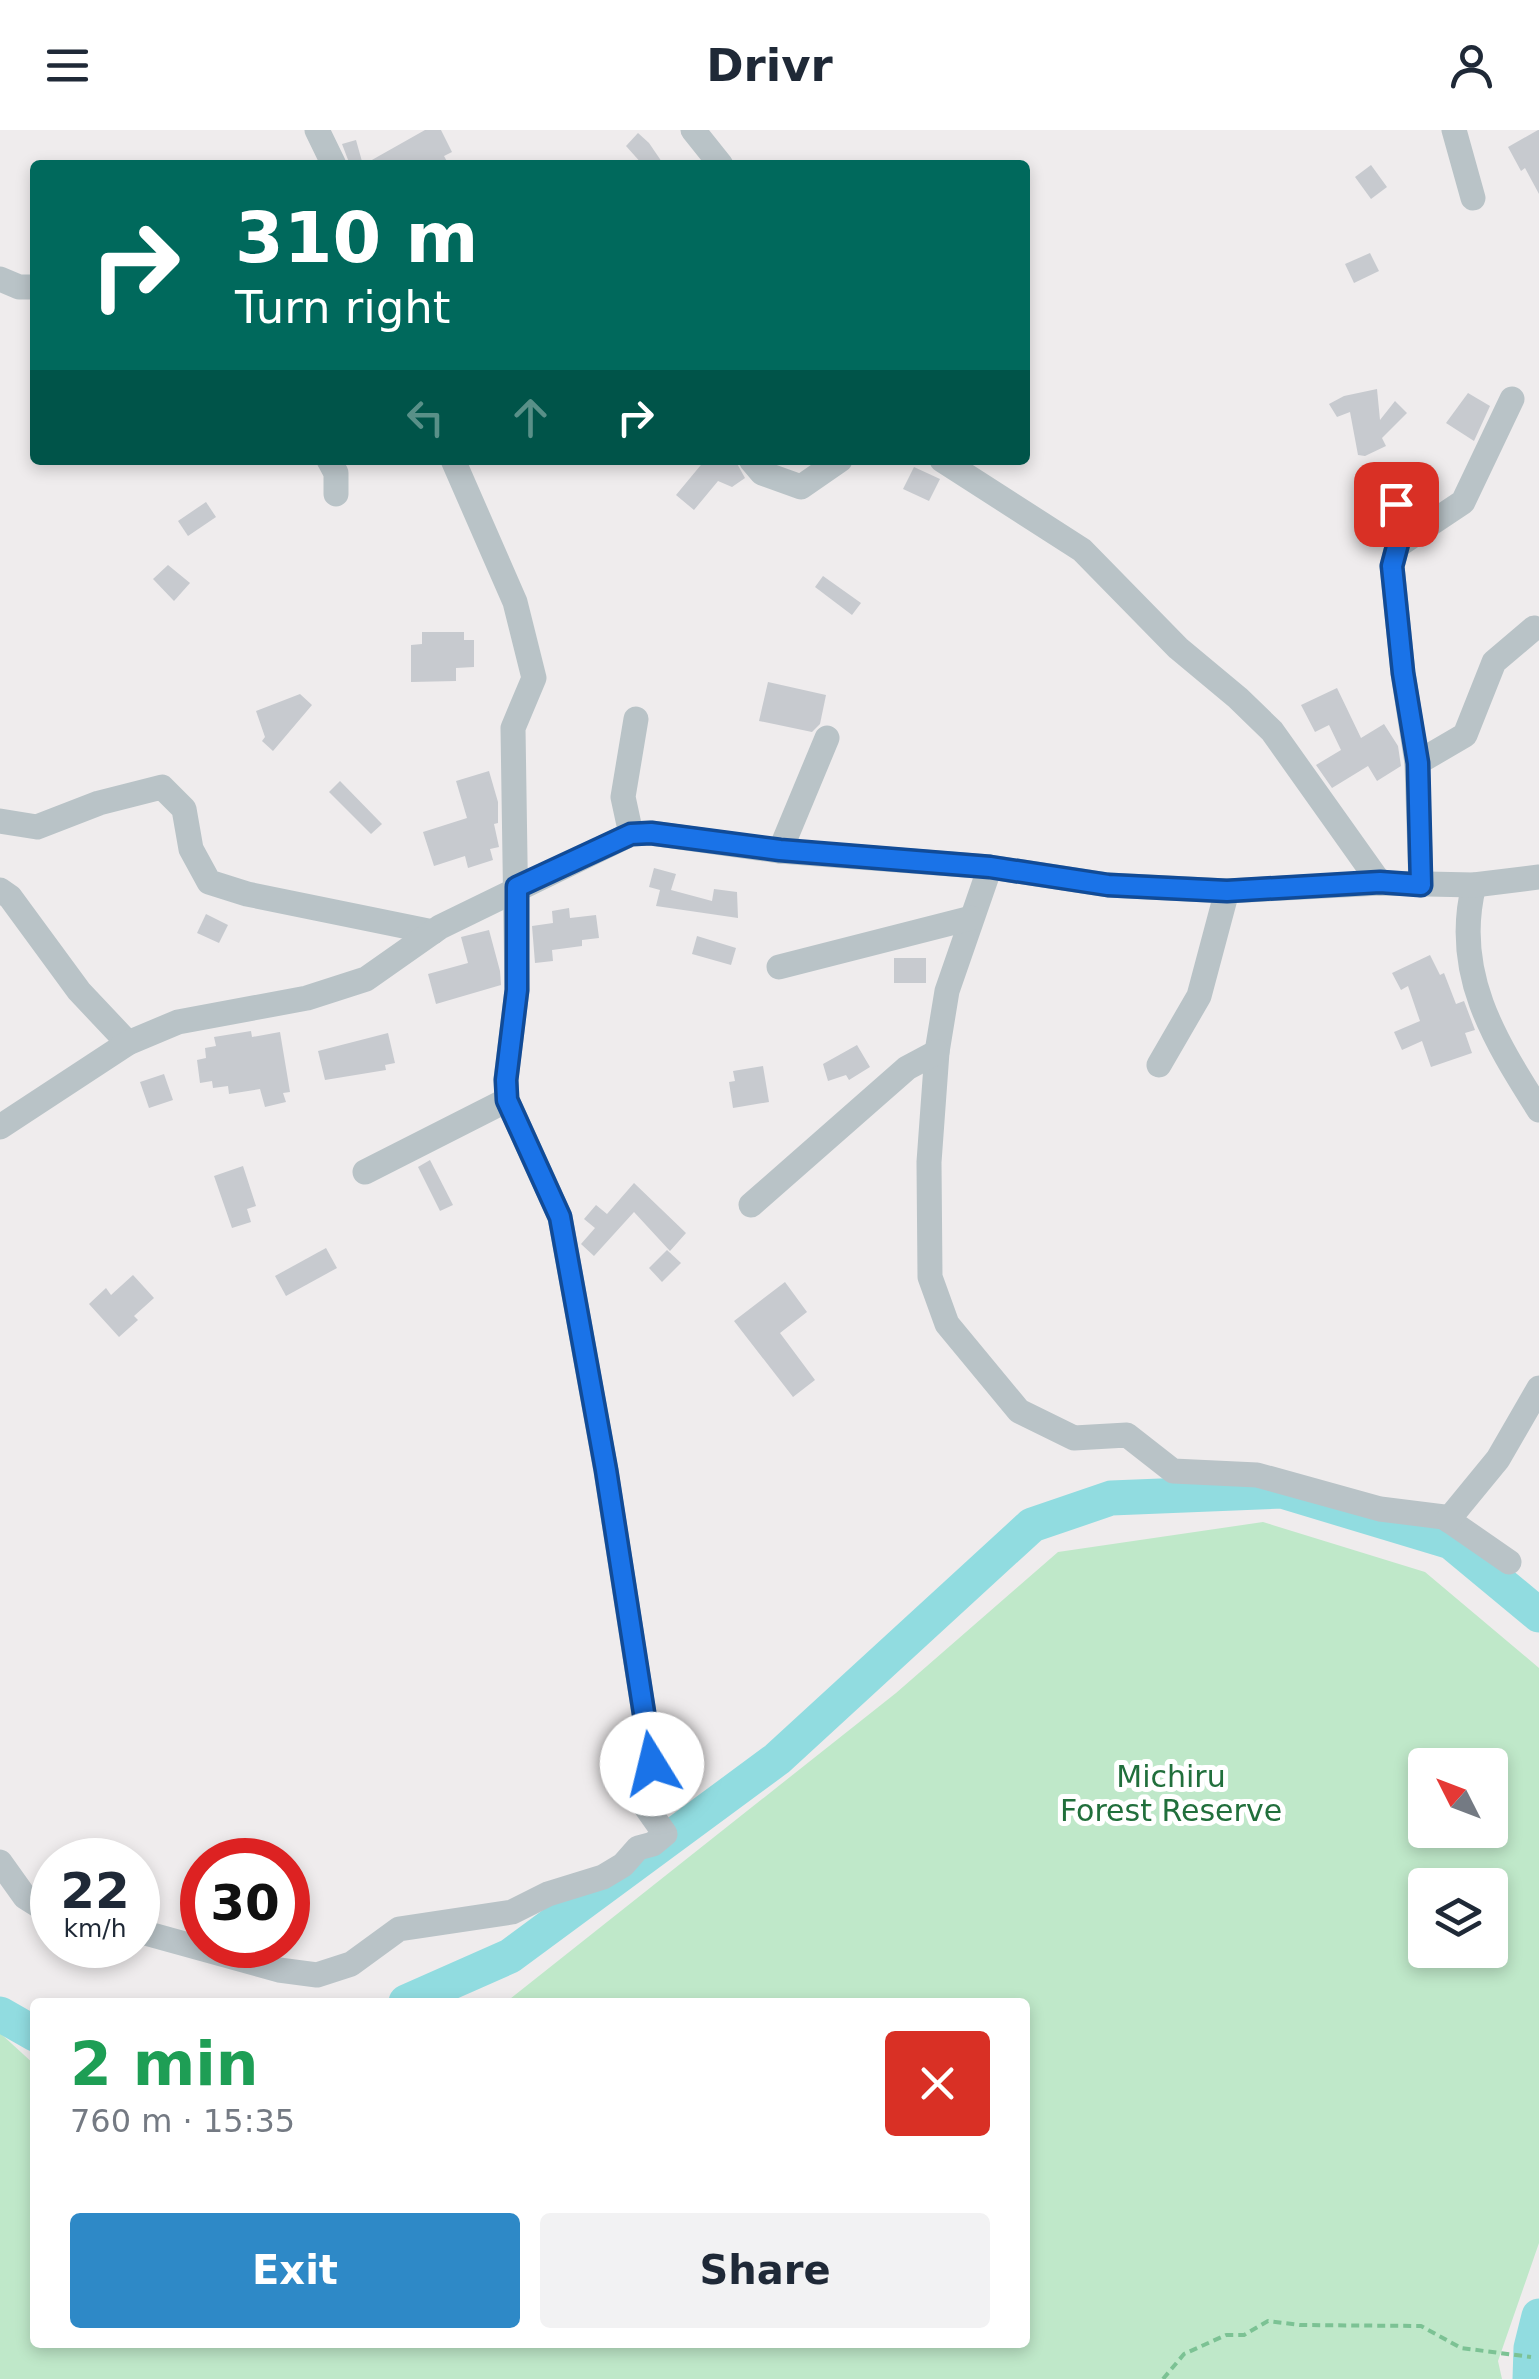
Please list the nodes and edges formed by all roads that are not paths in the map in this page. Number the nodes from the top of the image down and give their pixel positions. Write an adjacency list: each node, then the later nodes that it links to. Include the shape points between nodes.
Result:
1 (316, 130): 4 (street)
2 (693, 130): 5 (street)
3 (1454, 130): 6 (street)
4 (331, 160)
5 (717, 160)
6 (1472, 198)
7 (0, 278): 8 (street)
8 (30, 287)
9 (1512, 399): 17 (street, via 1463,502)
10 (332, 465): 16 (street)
11 (455, 465): 30 (street, via 515,602 534,678 513,728)
12 (755, 465): 13 (street, via 801,487)
13 (833, 465)
14 (950, 465): 27 (street, via 1082,550 1178,648 1238,698 1272,731)
15 (1390, 481): 17 (street)
16 (336, 494)
17 (1400, 544): 21 (street, via 1392,566)
18 (1534, 628): 21 (street, via 1494,662 1465,735)
19 (636, 719): 23 (street, via 623,797)
20 (827, 738): 24 (street)
21 (1418, 763): 28 (street)
22 (0, 820): 34 (street, via 37,827 162,787 184,809 190,849 209,882)
23 (631, 834): 24 (street); 30 (street)
24 (780, 850): 25 (street)
25 (990, 867): 32 (street, via 1108,885); 33 (street)
26 (1539, 877): 29 (street)
27 (1380, 882): 28 (street); 32 (street)
28 (1421, 885): 29 (street)
29 (1474, 886): 40 (street, via 1466,948 1480,1006)
30 (517, 887): 34 (street); 39 (street)
31 (0, 890): 36 (street, via 78,991)
32 (1227, 891): 38 (street, via 1198,996)
33 (970, 918): 35 (street); 37 (street)
34 (434, 932): 36 (street, via 366,979 307,998 178,1022)
35 (779, 966)
36 (128, 1042): 41 (street)
37 (937, 1052): 43 (street, via 907,1068); 45 (street, via 930,1277 947,1324 1019,1411 1074,1438 1126,1435 1173,1470 1258,1475)
38 (1159, 1065)
39 (507, 1100): 42 (street); 49 (street, via 560,1217 652,1764 639,1797 665,1834 603,1877 512,1912 399,1929 351,1964 317,1974 278,1970)
40 (1539, 1110)
41 (0, 1127)
42 (365, 1172)
43 (751, 1206)
44 (1539, 1388): 45 (street, via 1498,1458)
45 (1448, 1520): 46 (street)
46 (1509, 1562)
47 (0, 1862): 48 (street)
48 (30, 1900)
49 (160, 1937)

